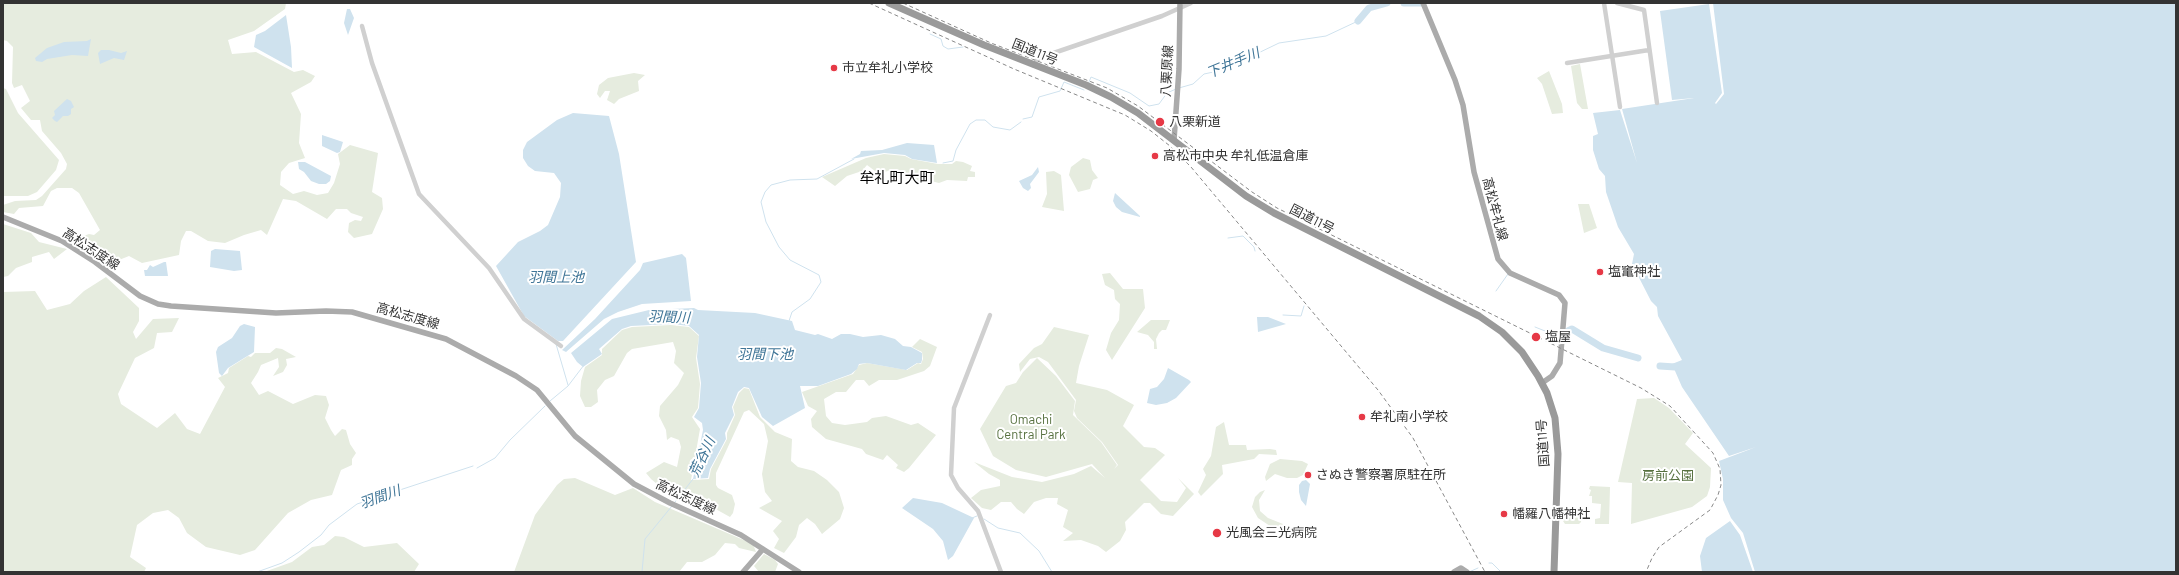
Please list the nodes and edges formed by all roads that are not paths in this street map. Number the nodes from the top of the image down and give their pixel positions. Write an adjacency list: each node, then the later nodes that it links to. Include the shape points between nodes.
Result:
1 (889, 3): 11 (highway, 国道11号)
2 (1191, 3): 6 (street)
3 (1604, 3): 9 (street)
4 (1616, 3): 8 (street, via 1644,10)
5 (1424, 5): 18 (main road, 高松牟礼線, via 1463,105 1474,172 1498,260 1510,273 1554,293 1565,304 1560,363 1552,376)
6 (1180, 6): 11 (street, via 1039,58); 14 (main road, 八栗原線)
7 (362, 26): 17 (street, via 372,63 419,194 489,268 524,319)
8 (1649, 50): 9 (street); 12 (street)
9 (1613, 56): 10 (street); 13 (street)
10 (1567, 63)
11 (1033, 65): 14 (highway, 国道11号, via 1111,97 1138,113)
12 (1657, 103)
13 (1620, 107)
14 (1174, 140): 18 (highway, 国道11号, via 1246,196 1274,213 1491,324 1522,352)
15 (3, 217): 19 (main road, 高松志度線, via 27,225 69,245 140,296 158,304 276,313 352,312 446,339 537,390 575,436 634,484 740,535)
16 (990, 316): 22 (street, via 954,408 951,475 958,488 978,511)
17 (561, 346)
18 (1542, 383): 25 (highway, 国道11号, via 1552,408 1558,442)
19 (763, 549): 20 (main road); 21 (main road, 高松志度線)
20 (743, 572)
21 (799, 572)
22 (1001, 572)
23 (1454, 572): 24 (main road, via 1461,568)
24 (1466, 572)
25 (1554, 572)

